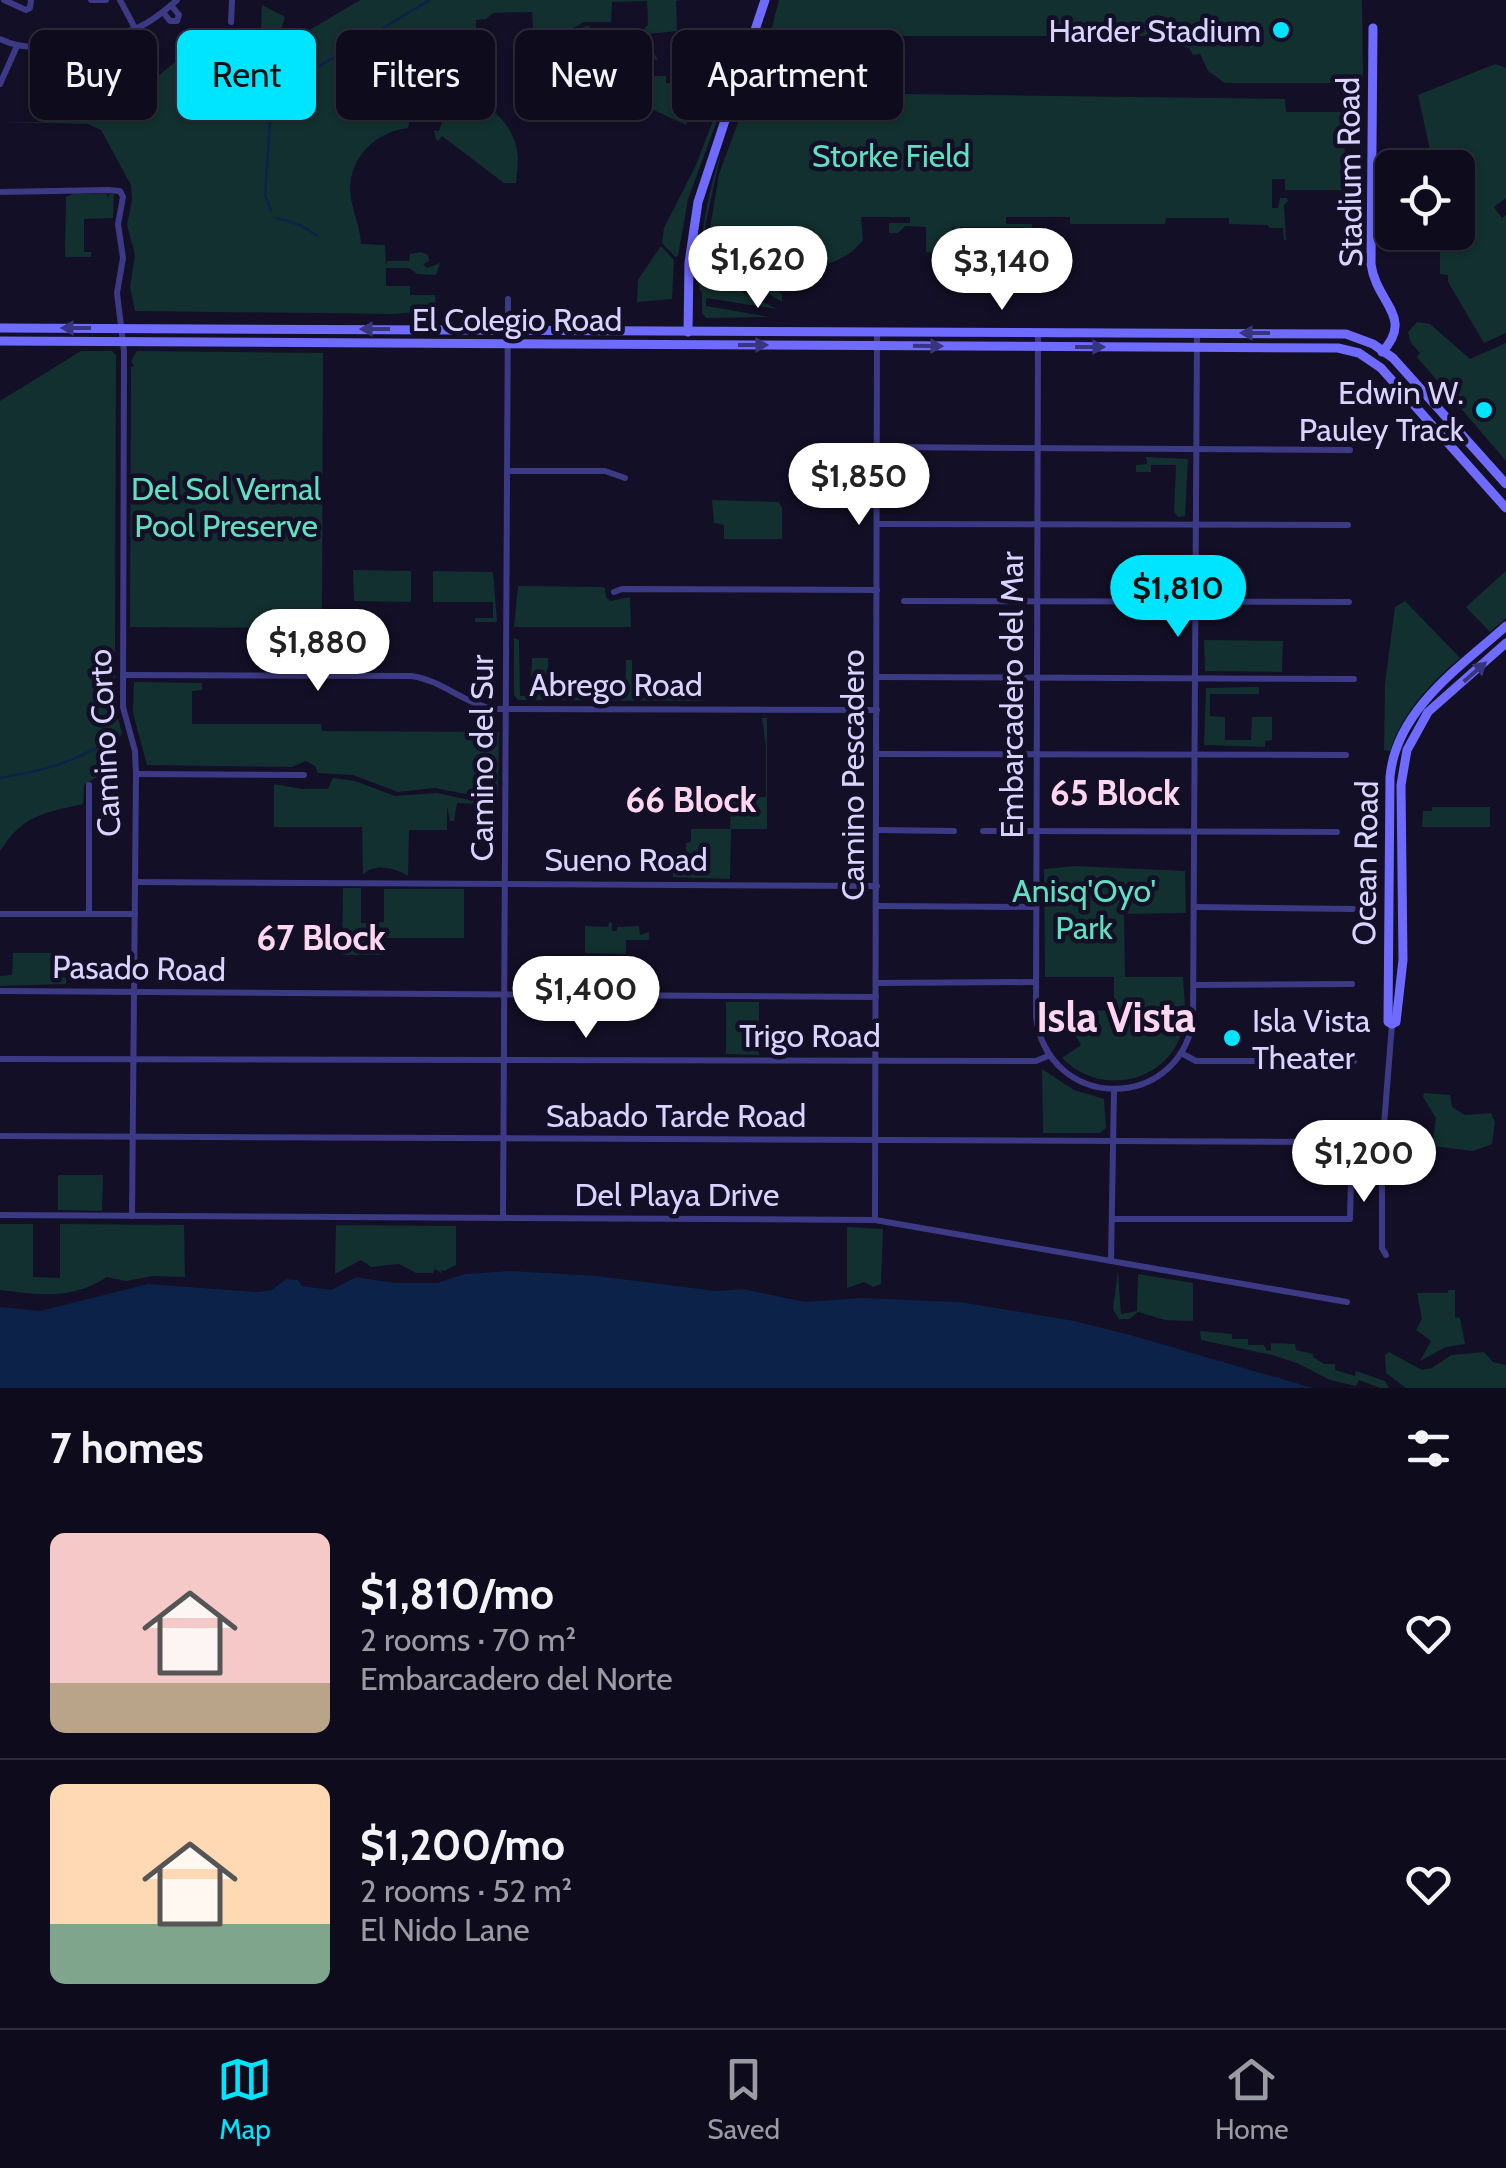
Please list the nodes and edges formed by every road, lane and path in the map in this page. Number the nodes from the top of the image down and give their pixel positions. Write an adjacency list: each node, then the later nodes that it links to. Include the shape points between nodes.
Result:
1 (30, 0): 7 (street, via 26,10)
2 (91, 0): 3 (street)
3 (106, 0)
4 (120, 0): 12 (street)
5 (232, 0): 10 (street)
6 (764, 0): 22 (main road, via 698,202)
7 (2, 2)
8 (174, 3): 9 (street); 9 (street, via 176,21)
9 (162, 12): 12 (street)
10 (232, 22)
11 (1373, 28): 33 (main road, Stadium Road, via 1371,264 1397,326)
12 (136, 30)
13 (0, 39): 14 (street)
14 (17, 46): 15 (street); 16 (street)
15 (30, 47)
16 (0, 84)
17 (0, 192): 20 (street, Camino Corto, via 122,192)
18 (508, 298): 21 (street, Camino del Sur)
19 (0, 328): 20 (main road, El Colegio Road, one-way to 19)
20 (122, 328): 21 (main road, El Colegio Road, one-way to 20); 27 (street, Camino Corto)
21 (508, 330): 22 (main road, El Colegio Road); 28 (street, Camino del Sur)
22 (688, 330): 23 (main road, El Colegio Road); 29 (main road)
23 (878, 331): 24 (main road, El Colegio Road); 30 (street, Camino Pescadero)
24 (1038, 332): 25 (main road, El Colegio Road); 31 (street, Embarcadero del Mar)
25 (1197, 333): 32 (street); 33 (main road, El Colegio Road, one-way to 25, via 1346,334)
26 (0, 342): 27 (main road, El Colegio Road)
27 (123, 342): 28 (main road, El Colegio Road); 55 (street, Camino Corto)
28 (508, 344): 29 (main road, El Colegio Road); 39 (street, Camino del Sur)
29 (688, 344): 30 (main road, El Colegio Road, one-way to 30)
30 (877, 345): 31 (main road, El Colegio Road, one-way to 31); 35 (street, Camino Pescadero)
31 (1037, 347): 32 (main road, El Colegio Road, one-way to 32); 36 (street, Embarcadero del Mar)
32 (1197, 348): 34 (main road, El Colegio Road, via 1338,348); 37 (street)
33 (1384, 350): 34 (main road); 41 (main road, El Colegio Road)
34 (1373, 361): 42 (main road)
35 (877, 447): 36 (street); 43 (street, Camino Pescadero)
36 (1037, 447): 37 (street); 44 (street, Embarcadero del Mar)
37 (1197, 448): 38 (street); 45 (street)
38 (1350, 450)
39 (507, 471): 40 (street); 60 (street, Camino del Sur)
40 (625, 478)
41 (1506, 484)
42 (1506, 508)
43 (877, 524): 44 (street); 47 (street, Camino Pescadero)
44 (1037, 525): 45 (street); 50 (street, Embarcadero del Mar)
45 (1196, 525): 46 (street); 51 (street)
46 (1348, 526)
47 (877, 590): 48 (street); 56 (street, Camino Pescadero)
48 (614, 592)
49 (904, 601): 50 (street)
50 (1036, 602): 51 (street); 57 (street, Embarcadero del Mar)
51 (1196, 602): 52 (street); 58 (street)
52 (1349, 602)
53 (1506, 626): 93 (main road, Ocean Road, via 1426,699 1394,756)
54 (1506, 644): 93 (main road, Ocean Road, one-way to 54, via 1403,960 1407,750 1428,712)
55 (122, 676): 60 (street, Abrego Road, via 411,676 470,703); 66 (street, Camino Corto)
56 (877, 677): 57 (street); 61 (street, Camino Pescadero)
57 (1036, 678): 58 (street); 63 (street, Embarcadero del Mar)
58 (1196, 678): 59 (street); 64 (street)
59 (1354, 679)
60 (506, 708): 61 (street, Abrego Road); 76 (street, Camino del Sur)
61 (877, 710): 62 (street, Camino Pescadero)
62 (877, 754): 63 (street); 69 (street, Camino Pescadero)
63 (1036, 754): 64 (street); 72 (street, Embarcadero del Mar)
64 (1195, 754): 65 (street); 73 (street)
65 (1346, 755)
66 (136, 774): 67 (street); 75 (street, Camino Corto)
67 (304, 775)
68 (90, 784): 83 (street)
69 (877, 830): 70 (street); 77 (street, Camino Pescadero)
70 (954, 830)
71 (983, 831): 72 (street)
72 (1036, 832): 73 (street); 79 (street, Embarcadero del Mar)
73 (1194, 832): 74 (street); 80 (street)
74 (1337, 832)
75 (135, 882): 76 (street, Sueno Road); 84 (street, Camino Corto)
76 (506, 883): 77 (street, Sueno Road); 91 (street, Camino del Sur)
77 (877, 886): 78 (street, Camino Pescadero)
78 (876, 906): 79 (street); 86 (street, Camino Pescadero)
79 (1036, 907): 85 (street, Embarcadero del Mar)
80 (1194, 908): 81 (street); 88 (street)
81 (1353, 908)
82 (0, 914): 83 (street)
83 (88, 914): 84 (street)
84 (135, 914): 90 (street, Camino Corto)
85 (1036, 982): 86 (street); 95 (street, Embarcadero del Mar, via 1038,1028)
86 (876, 983): 92 (street, Camino Pescadero)
87 (1352, 984): 88 (street)
88 (1194, 985): 94 (street, via 1193,1021)
89 (0, 991): 90 (street, Pasado Road)
90 (134, 993): 91 (street, Pasado Road); 96 (street, Camino Corto)
91 (504, 995): 92 (street, Pasado Road); 98 (street, Camino del Sur)
92 (876, 997): 99 (street, Camino Pescadero)
93 (1392, 1024): 112 (street, Ocean Road, via 1382,1150)
94 (1182, 1053): 100 (street, via 1196,1061); 101 (street, via 1153,1079)
95 (1048, 1056): 99 (street, Trigo Road); 101 (street, via 1081,1082)
96 (134, 1058): 97 (street, Trigo Road); 98 (street, Trigo Road); 103 (street, Camino Corto)
97 (0, 1059)
98 (504, 1059): 99 (street, Trigo Road); 104 (street, Camino del Sur)
99 (876, 1060): 105 (street, Camino Pescadero)
100 (1354, 1061)
101 (1114, 1090): 106 (street)
102 (0, 1136): 103 (street, Sabado Tarde Road)
103 (133, 1136): 104 (street, Sabado Tarde Road); 108 (street, Camino Corto)
104 (504, 1138): 105 (street, Sabado Tarde Road); 109 (street, Camino del Sur)
105 (876, 1141): 106 (street, Sabado Tarde Road); 111 (street, Camino Pescadero)
106 (1114, 1142): 110 (street); 110 (street, Sabado Tarde Road, via 1352,1142 1350,1218)
107 (0, 1215): 108 (street, Del Playa Drive)
108 (132, 1216): 109 (street, Del Playa Drive)
109 (504, 1218): 111 (street, Del Playa Drive)
110 (1114, 1219): 113 (street)
111 (875, 1220): 113 (street, Del Playa Drive)
112 (1386, 1256)
113 (1111, 1261): 114 (street, Del Playa Drive)
114 (1347, 1302)

